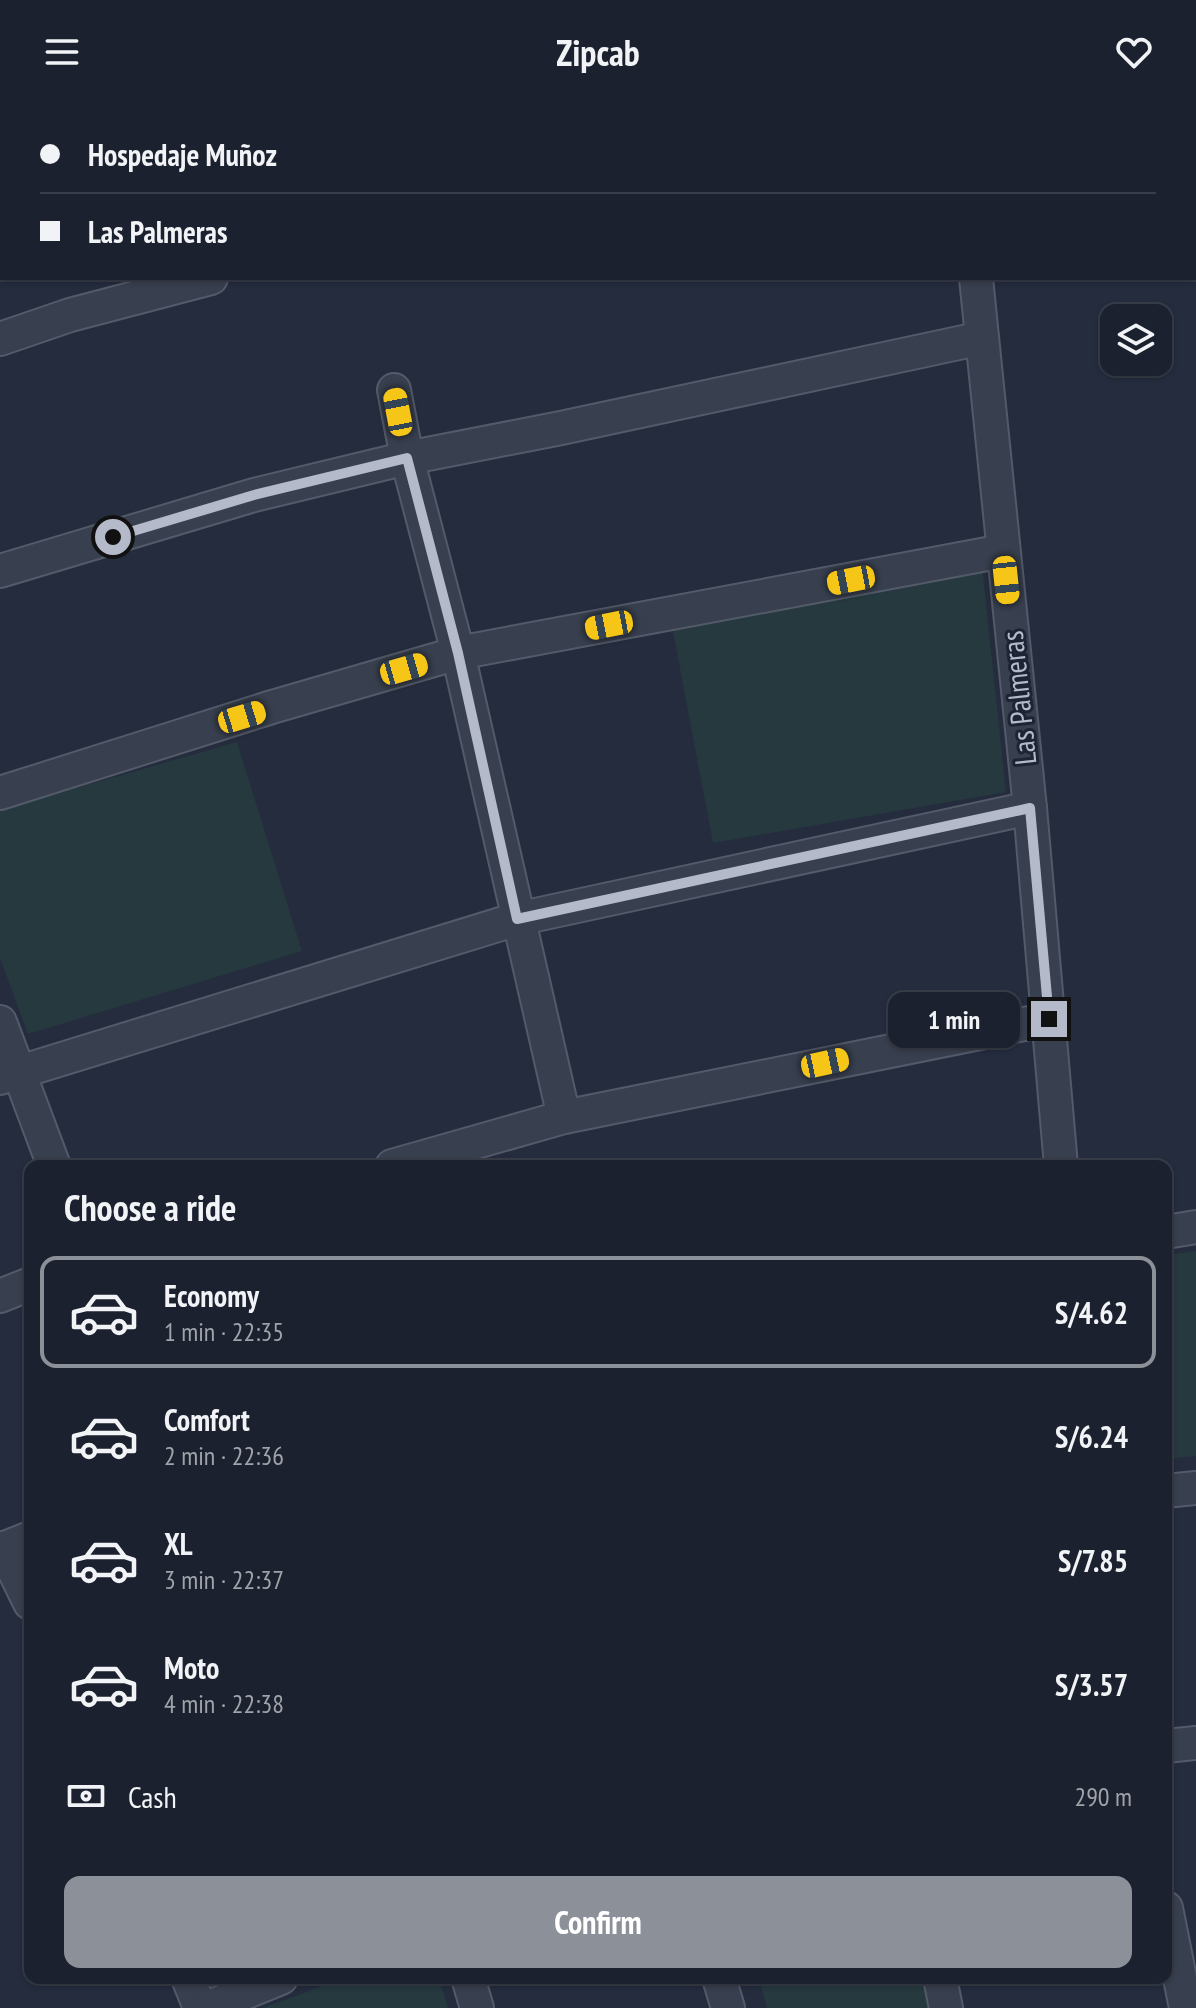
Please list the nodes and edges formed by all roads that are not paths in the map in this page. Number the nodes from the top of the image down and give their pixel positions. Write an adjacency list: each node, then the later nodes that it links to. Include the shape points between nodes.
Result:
1 (203, 280): 4 (street)
2 (976, 280): 3 (street, Las Palmeras)
3 (982, 338): 6 (street); 7 (street, Las Palmeras)
4 (0, 339)
5 (394, 390): 6 (street)
6 (407, 458): 8 (street, via 254,495); 9 (street)
7 (1003, 551): 9 (street); 11 (street, Las Palmeras)
8 (0, 571)
9 (458, 653): 10 (street); 12 (street)
10 (0, 793)
11 (1030, 808): 12 (street); 13 (street, Las Palmeras)
12 (517, 919): 15 (street); 16 (street)
13 (1049, 1019): 16 (street); 19 (street, Las Palmeras)
14 (0, 1022): 15 (street)
15 (9, 1074): 17 (street)
16 (564, 1117): 18 (street)
17 (51, 1160)
18 (413, 1160)
19 (1061, 1160)
20 (1196, 1227): 21 (street)
21 (1172, 1231)
22 (24, 1286): 23 (street)
23 (0, 1296)
24 (1196, 1488): 25 (street)
25 (1172, 1490)
26 (11, 1545): 27 (street)
27 (24, 1585)
28 (1196, 1743): 29 (street)
29 (1172, 1745)
30 (1172, 1938): 41 (street)
31 (190, 1984): 36 (street)
32 (266, 1984): 37 (street)
33 (470, 1984): 38 (street)
34 (721, 1984): 39 (street)
35 (941, 1984): 40 (street)
36 (200, 2008)
37 (207, 2008)
38 (477, 2008)
39 (728, 2008)
40 (946, 2008)
41 (1186, 2008)

